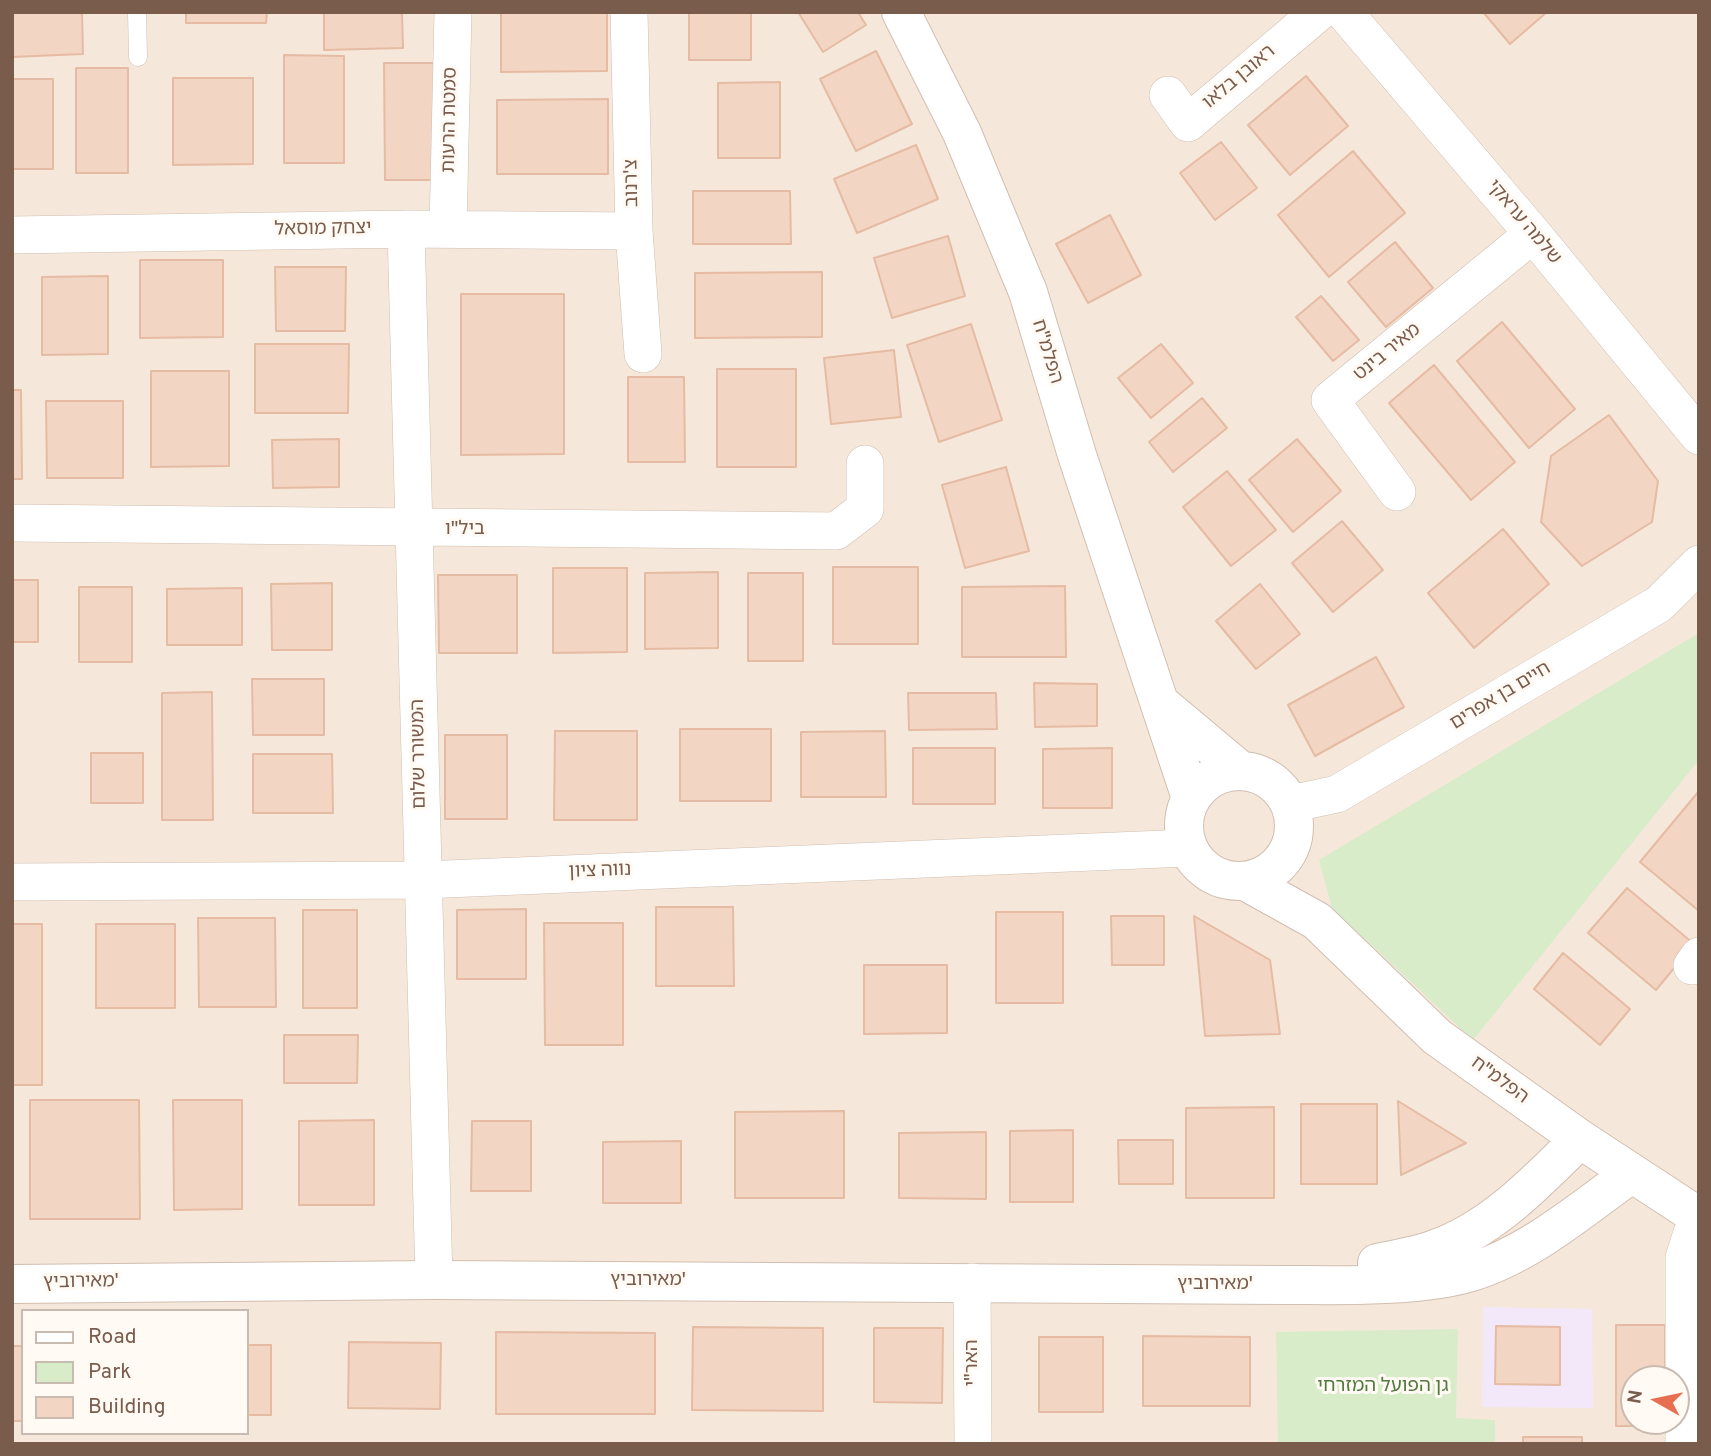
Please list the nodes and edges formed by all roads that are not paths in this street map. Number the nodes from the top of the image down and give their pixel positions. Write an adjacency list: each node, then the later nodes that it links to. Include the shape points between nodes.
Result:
1 (137, 12): 7 (lane)
2 (453, 12): 10 (street, סמטת הרעות)
3 (629, 12): 11 (street, צ'רנוב)
4 (901, 12): 21 (street, הפלמ"ח, via 962,132 1028,292)
5 (1319, 12): 8 (street, ראובן בלאו, via 1188,123)
6 (1344, 12): 13 (street, שלמה עראקי)
7 (138, 57)
8 (1168, 95)
9 (406, 229): 10 (street, יצחק מוסאל); 12 (street, יצחק מוסאל); 19 (street, המשורר שלום)
10 (448, 229): 11 (street, יצחק מוסאל)
11 (634, 231): 14 (street, צ'רנוב)
12 (12, 234)
13 (1533, 234): 15 (street, שלמה עראקי); 17 (street, מאיר בינט, via 1330,400)
14 (643, 354)
15 (1699, 436)
16 (865, 464): 19 (street, ביל"ו, via 865,509 836,531)
17 (1397, 492)
18 (12, 523): 19 (street, ביל"ו)
19 (414, 529): 27 (street, המשורר שלום)
20 (1699, 564): 24 (street, חיים בן אפרים, via 1658,604 1337,794)
21 (1161, 704): 22 (street); 23 (street, הפלמ"ח)
22 (1241, 771): 23 (street, via 1212,777); 24 (street, via 1270,780)
23 (1191, 798): 25 (street, הפלמ"ח, via 1185,814)
24 (1290, 804): 26 (street, הפלמ"ח, via 1294,836)
25 (1188, 848): 27 (street, נווה ציון); 29 (street, הפלמ"ח, via 1211,874)
26 (1289, 852): 29 (street, via 1270,871); 30 (street, הפלמ"ח)
27 (423, 880): 28 (street, נווה ציון); 35 (street, המשורר שלום)
28 (12, 881)
29 (1245, 881): 30 (street, הפלמ"ח)
30 (1317, 921): 31 (street, הפלמ"ח, via 1437,1037)
31 (1580, 1139): 32 (street, הפלמ"ח); 38 (street, מאירוביץ', via 1507,1207 1436,1249)
32 (1631, 1174): 33 (street, הפלמ"ח); 38 (street, מאירוביץ', via 1520,1250 1471,1272 1410,1281)
33 (1699, 1217)
34 (1699, 1223): 40 (street, via 1684,1258)
35 (434, 1280): 36 (street, מאירוביץ'); 37 (street, מאירוביץ')
36 (972, 1282): 38 (street, מאירוביץ'); 39 (street, האר"י)
37 (12, 1284)
38 (1284, 1285)
39 (973, 1444)
40 (1685, 1444)

